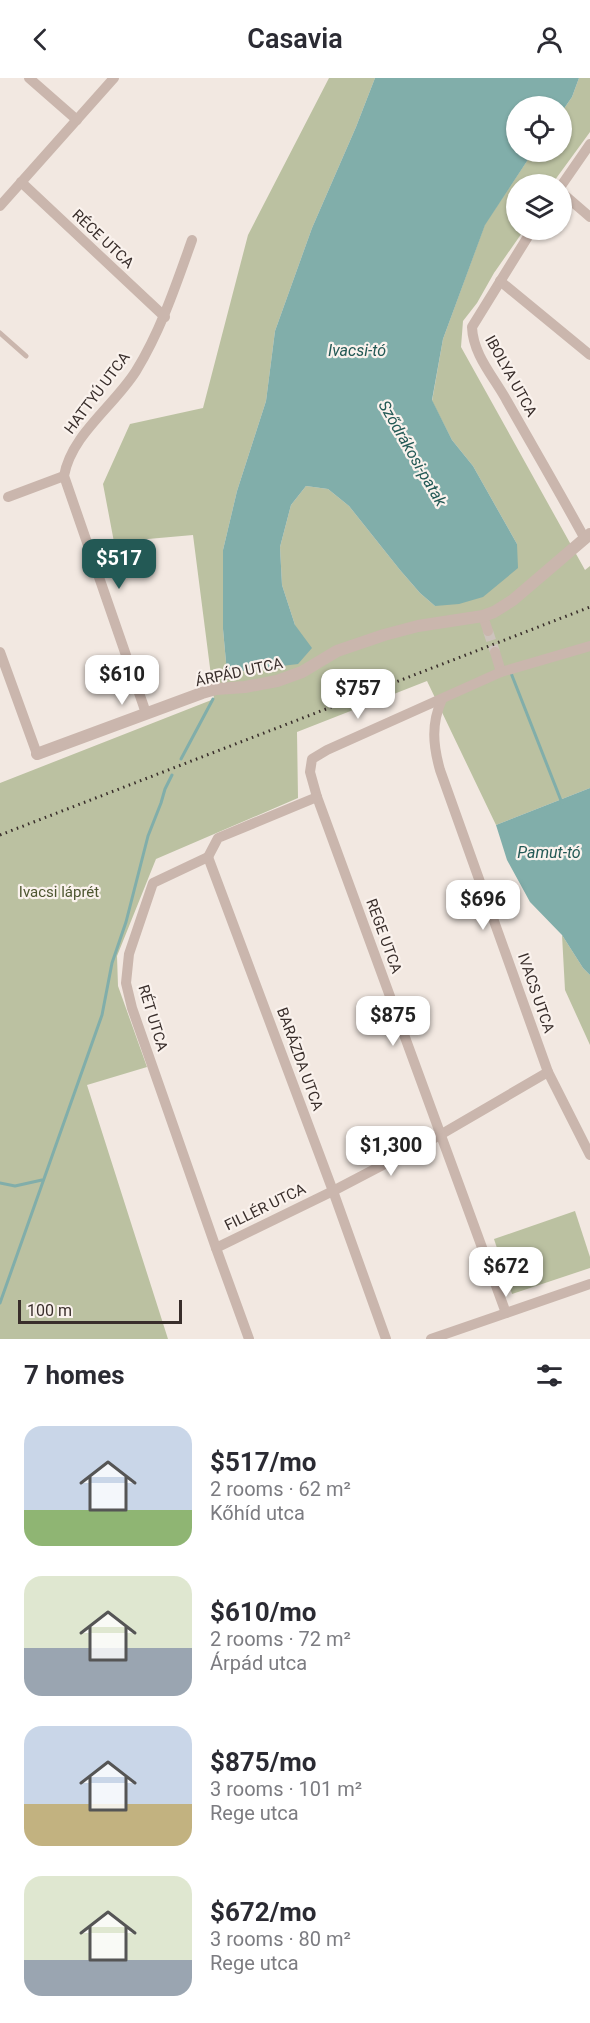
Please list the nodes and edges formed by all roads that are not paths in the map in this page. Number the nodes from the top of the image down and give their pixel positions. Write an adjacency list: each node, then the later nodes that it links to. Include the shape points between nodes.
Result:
1 (30, 78): 3 (street)
2 (114, 78): 3 (street)
3 (77, 120): 6 (street)
4 (590, 144): 5 (street)
5 (569, 174)
6 (21, 182): 8 (street); 13 (street, RÉCE UTCA)
7 (572, 201): 9 (street)
8 (0, 206)
9 (590, 217)
10 (192, 240): 13 (street, HATTYÚ UTCA)
11 (526, 240): 12 (street, IBOLYA UTCA)
12 (500, 281): 15 (street); 19 (street, IBOLYA UTCA, via 472,327 472,339)
13 (165, 317): 17 (street, HATTYÚ UTCA, via 135,373 75,447)
14 (0, 333): 16 (lane)
15 (590, 355)
16 (26, 356)
17 (64, 476): 18 (street); 27 (street)
18 (8, 497)
19 (588, 536): 20 (street, ÁRPÁD UTCA, via 513,600)
20 (483, 616): 21 (street); 27 (street, ÁRPÁD UTCA, via 384,635 337,651 289,677 260,685 216,689)
21 (488, 631)
22 (590, 646): 25 (street)
23 (0, 652): 28 (street)
24 (495, 652): 25 (street)
25 (501, 672): 26 (street)
26 (442, 699): 29 (street, REGE UTCA, via 312,759 310,772); 31 (street, IVACS UTCA, via 434,724 435,752)
27 (146, 713): 28 (street, ÁRPÁD UTCA)
28 (37, 754)
29 (317, 797): 30 (street, RÉT UTCA, via 218,838); 32 (street, REGE UTCA)
30 (208, 857): 34 (street, BARÁZDA UTCA); 35 (street, RÉT UTCA, via 153,883 129,954 126,983)
31 (548, 1072): 32 (street, FILLÉR UTCA); 33 (street, IVACS UTCA)
32 (440, 1136): 34 (street, FILLÉR UTCA); 37 (street, REGE UTCA)
33 (590, 1155)
34 (333, 1191): 35 (street, FILLÉR UTCA); 39 (street, BARÁZDA UTCA)
35 (216, 1248): 38 (street, RÉT UTCA)
36 (590, 1284): 37 (street)
37 (506, 1313): 40 (street)
38 (249, 1339)
39 (386, 1339)
40 (431, 1339)

